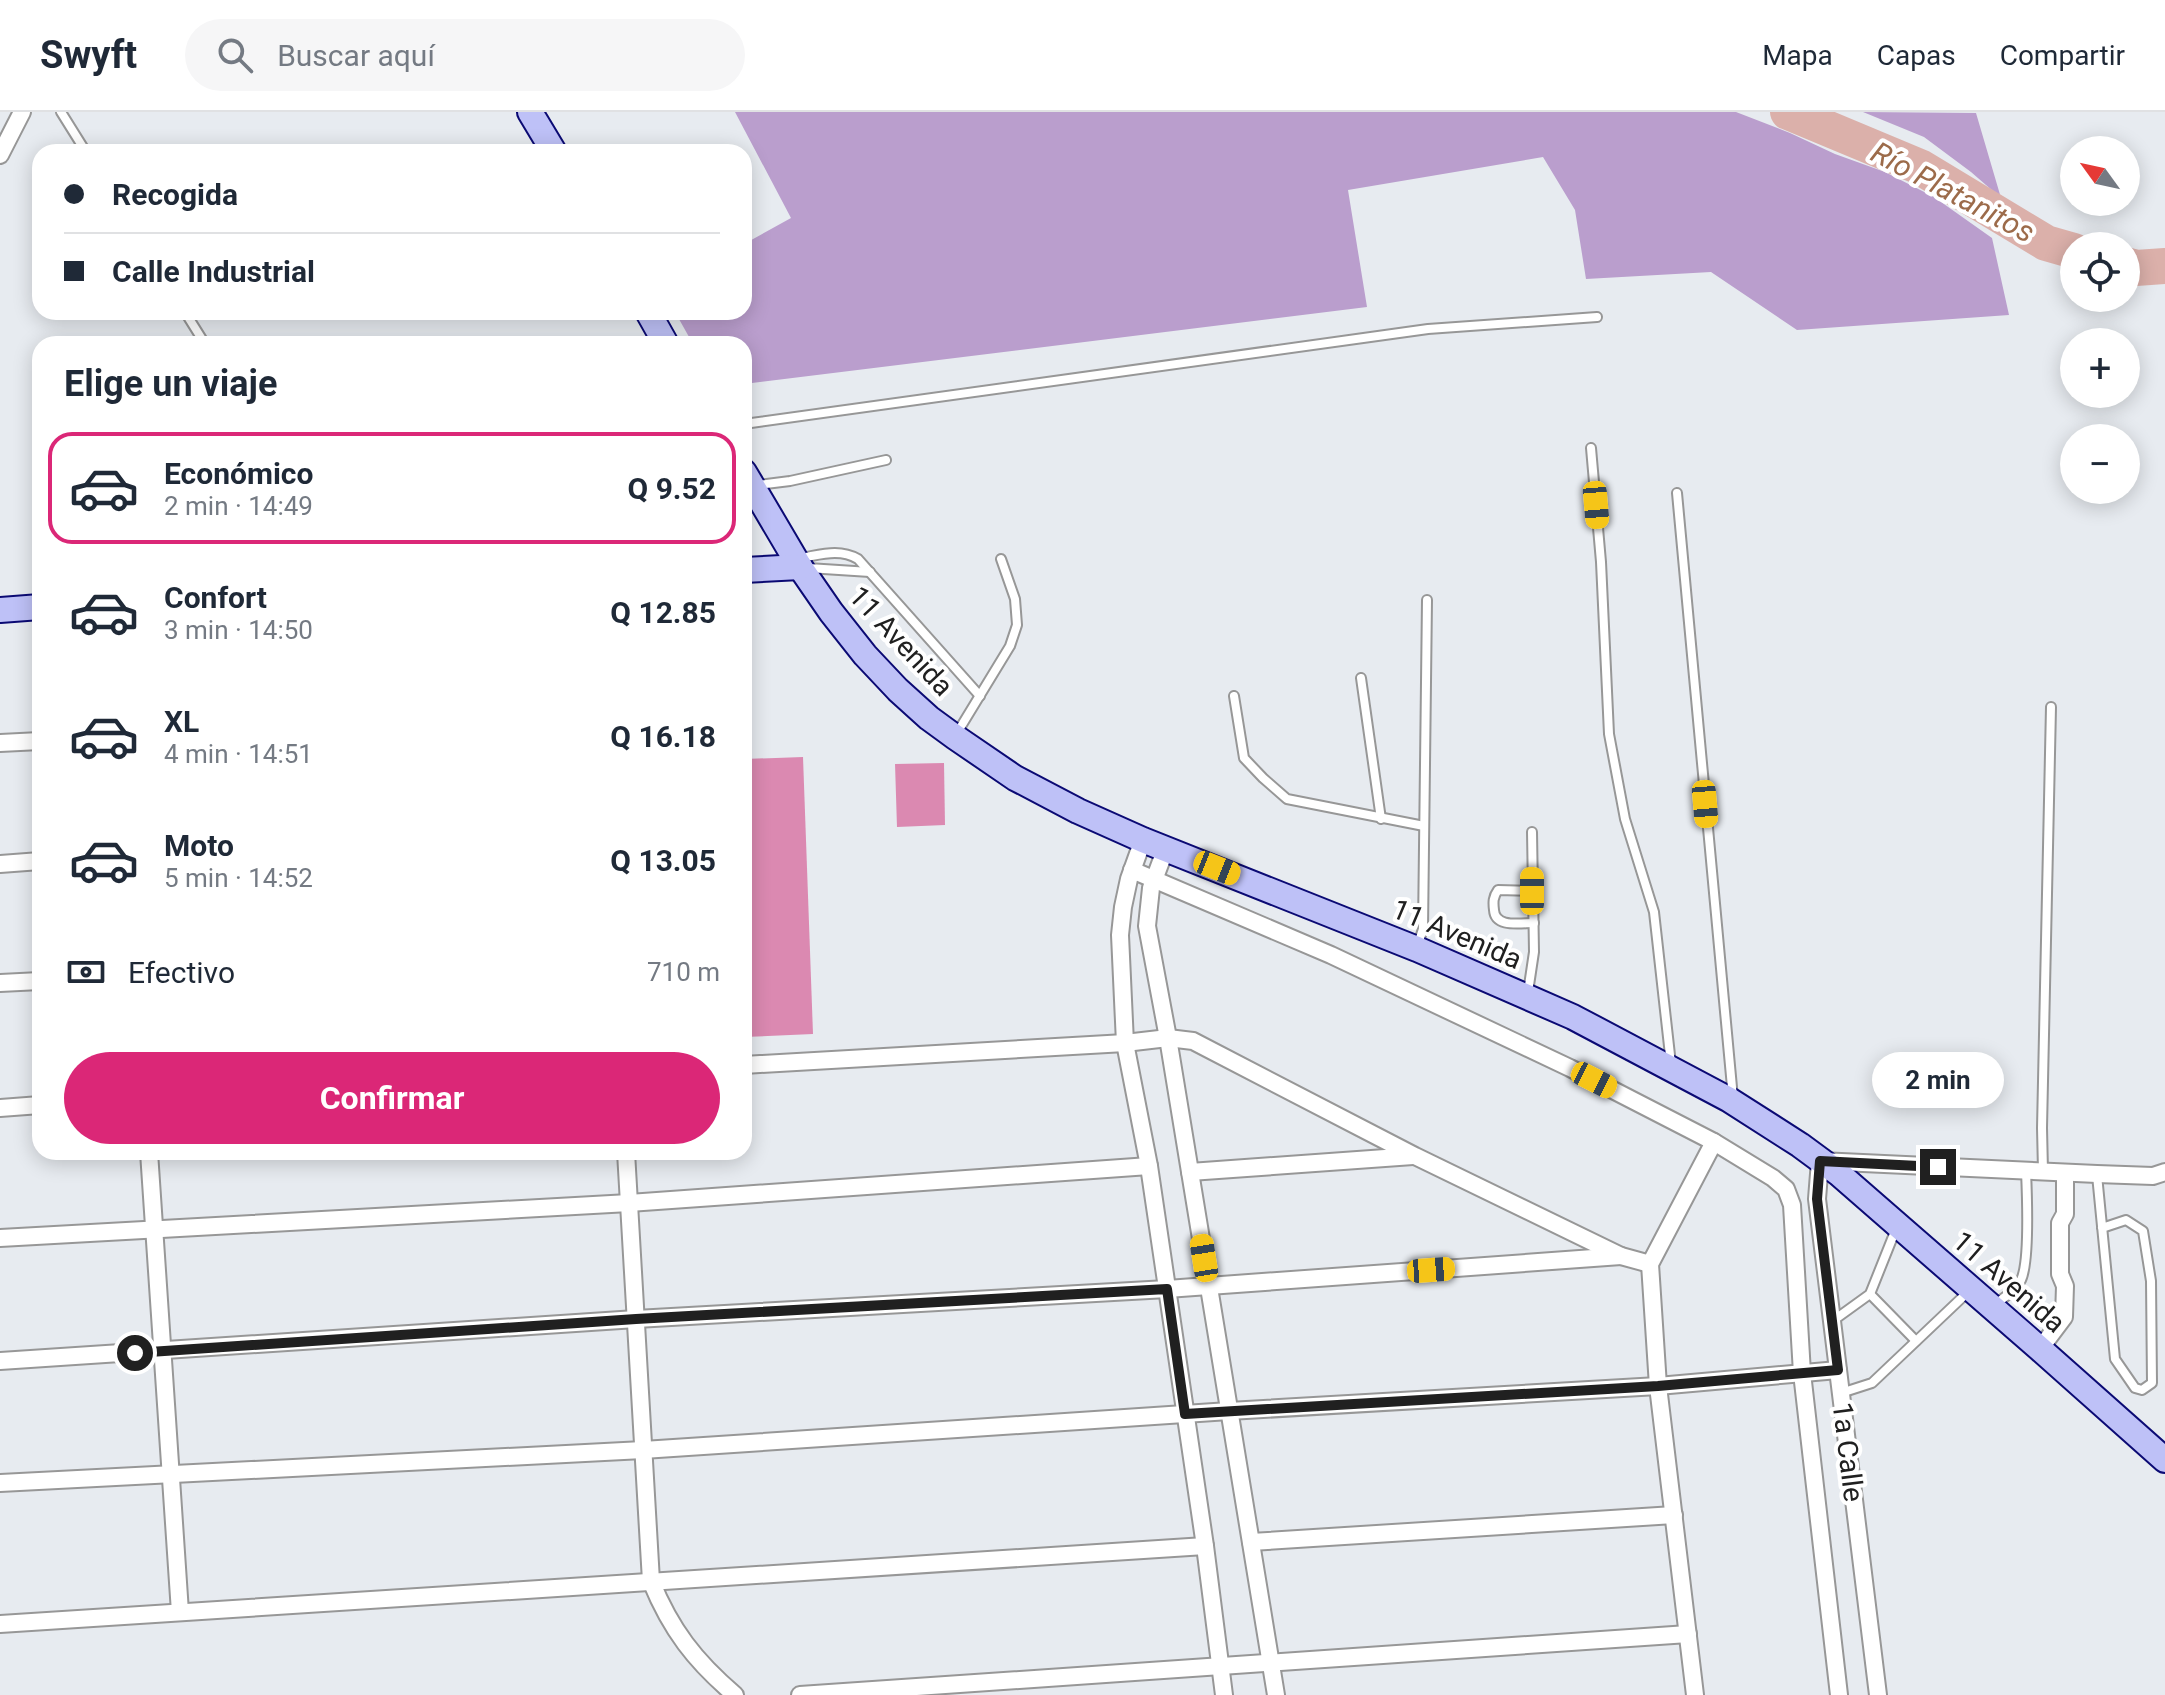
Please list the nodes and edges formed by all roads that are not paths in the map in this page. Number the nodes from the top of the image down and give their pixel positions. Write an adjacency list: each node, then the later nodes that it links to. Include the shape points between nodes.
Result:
1 (22, 112): 6 (street)
2 (61, 112): 4 (lane)
3 (530, 112): 5 (main road)
4 (81, 144)
5 (549, 144)
6 (0, 155)
7 (1597, 317): 8 (lane, via 1428,329)
8 (752, 423)
9 (1591, 448): 45 (lane, via 1609,734 1625,819 1654,912)
10 (886, 460): 11 (lane, via 790,481)
11 (752, 479)
12 (752, 486): 15 (main road, 11 Avenida)
13 (1677, 493): 46 (lane)
14 (1001, 559): 22 (lane, via 1015,599 1017,625)
15 (798, 563): 16 (main road); 17 (lane); 17 (lane, via 849,553); 25 (main road, 11 Avenida, via 865,655)
16 (752, 569)
17 (871, 572): 22 (lane)
18 (1427, 600): 29 (lane)
19 (32, 608): 20 (main road)
20 (0, 610)
21 (1361, 678): 28 (lane)
22 (980, 696): 25 (lane)
23 (1234, 696): 28 (lane, via 1244,758 1287,799)
24 (2051, 707): 56 (lane, via 2042,1128)
25 (955, 737): 31 (main road, 11 Avenida, via 1015,778)
26 (32, 741): 27 (street)
27 (0, 743)
28 (1381, 819): 29 (lane)
29 (1424, 826): 38 (lane, via 1423,929)
30 (1532, 832): 36 (lane)
31 (1155, 844): 34 (street); 35 (street); 38 (main road, 11 Avenida)
32 (32, 862): 33 (street)
33 (0, 864)
34 (1132, 870): 35 (street); 43 (street, via 1120,935)
35 (1154, 879): 42 (street, via 1147,926); 49 (street, via 1388,981)
36 (1532, 891): 37 (lane); 37 (lane, via 1498,890 1494,916 1503,922)
37 (1534, 923): 41 (lane)
38 (1417, 949): 41 (main road, 11 Avenida)
39 (32, 981): 40 (street)
40 (0, 983)
41 (1527, 997): 45 (main road, 11 Avenida)
42 (1168, 1038): 43 (street); 50 (street, via 1193,1041); 55 (street)
43 (1125, 1043): 44 (street); 54 (street)
44 (752, 1065)
45 (1671, 1069): 46 (main road, 11 Avenida)
46 (1734, 1103): 53 (main road, 11 Avenida)
47 (32, 1106): 48 (street)
48 (0, 1108)
49 (1714, 1142): 66 (street); 79 (street, via 1786,1189 1792,1205)
50 (1415, 1156): 55 (street); 65 (street)
51 (150, 1160): 62 (street)
52 (626, 1160): 60 (street)
53 (1820, 1161): 56 (street); 61 (main road, 11 Avenida); 73 (street, 1a Calle, via 1817,1199)
54 (1149, 1166): 60 (street); 68 (street)
55 (1190, 1172): 67 (street)
56 (2035, 1172): 57 (street); 71 (lane, via 2021,1279)
57 (2065, 1173): 58 (street); 75 (street, via 2071,1276 2065,1286 2064,1317)
58 (2097, 1174): 59 (street); 63 (lane)
59 (2161, 1176)
60 (629, 1203): 62 (street); 72 (street)
61 (1898, 1225): 69 (main road, 11 Avenida); 70 (lane)
62 (154, 1228): 64 (street); 76 (street)
63 (2102, 1228): 63 (lane, via 2115,1359 2142,1390 2152,1383 2151,1281 2143,1231 2126,1220)
64 (0, 1238)
65 (1621, 1256): 66 (street); 67 (street)
66 (1650, 1264): 80 (street)
67 (1209, 1287): 68 (street); 82 (street)
68 (1167, 1289): 72 (street); 83 (street)
69 (1971, 1289): 71 (main road, 11 Avenida); 74 (lane)
70 (1870, 1294): 73 (lane); 74 (lane)
71 (1992, 1307): 75 (main road, 11 Avenida)
72 (636, 1319): 76 (street); 84 (street)
73 (1832, 1322): 78 (street, 1a Calle)
74 (1916, 1341): 81 (lane, via 1872,1383)
75 (2040, 1349): 85 (main road, 11 Avenida)
76 (162, 1351): 77 (street); 86 (street)
77 (0, 1361)
78 (1838, 1370): 79 (street); 81 (street, 1a Calle)
79 (1802, 1373): 80 (street); 102 (street)
80 (1658, 1386): 82 (street); 88 (street)
81 (1840, 1394): 103 (street, 1a Calle)
82 (1229, 1411): 83 (street); 89 (street)
83 (1185, 1414): 84 (street); 90 (street)
84 (643, 1450): 86 (street); 91 (street)
85 (2165, 1460)
86 (170, 1473): 87 (street); 92 (street)
87 (0, 1483)
88 (1674, 1515): 89 (street); 94 (street)
89 (1251, 1542): 95 (street)
90 (1205, 1546): 91 (street); 96 (street)
91 (651, 1581): 92 (street); 97 (street, via 683,1643)
92 (180, 1612): 93 (street)
93 (0, 1624)
94 (1688, 1634): 95 (street); 101 (street)
95 (1270, 1663): 96 (street); 100 (street)
96 (1219, 1667): 98 (street); 99 (street)
97 (735, 1695)
98 (800, 1695)
99 (1224, 1695)
100 (1276, 1695)
101 (1695, 1695)
102 (1839, 1695)
103 (1878, 1695)

